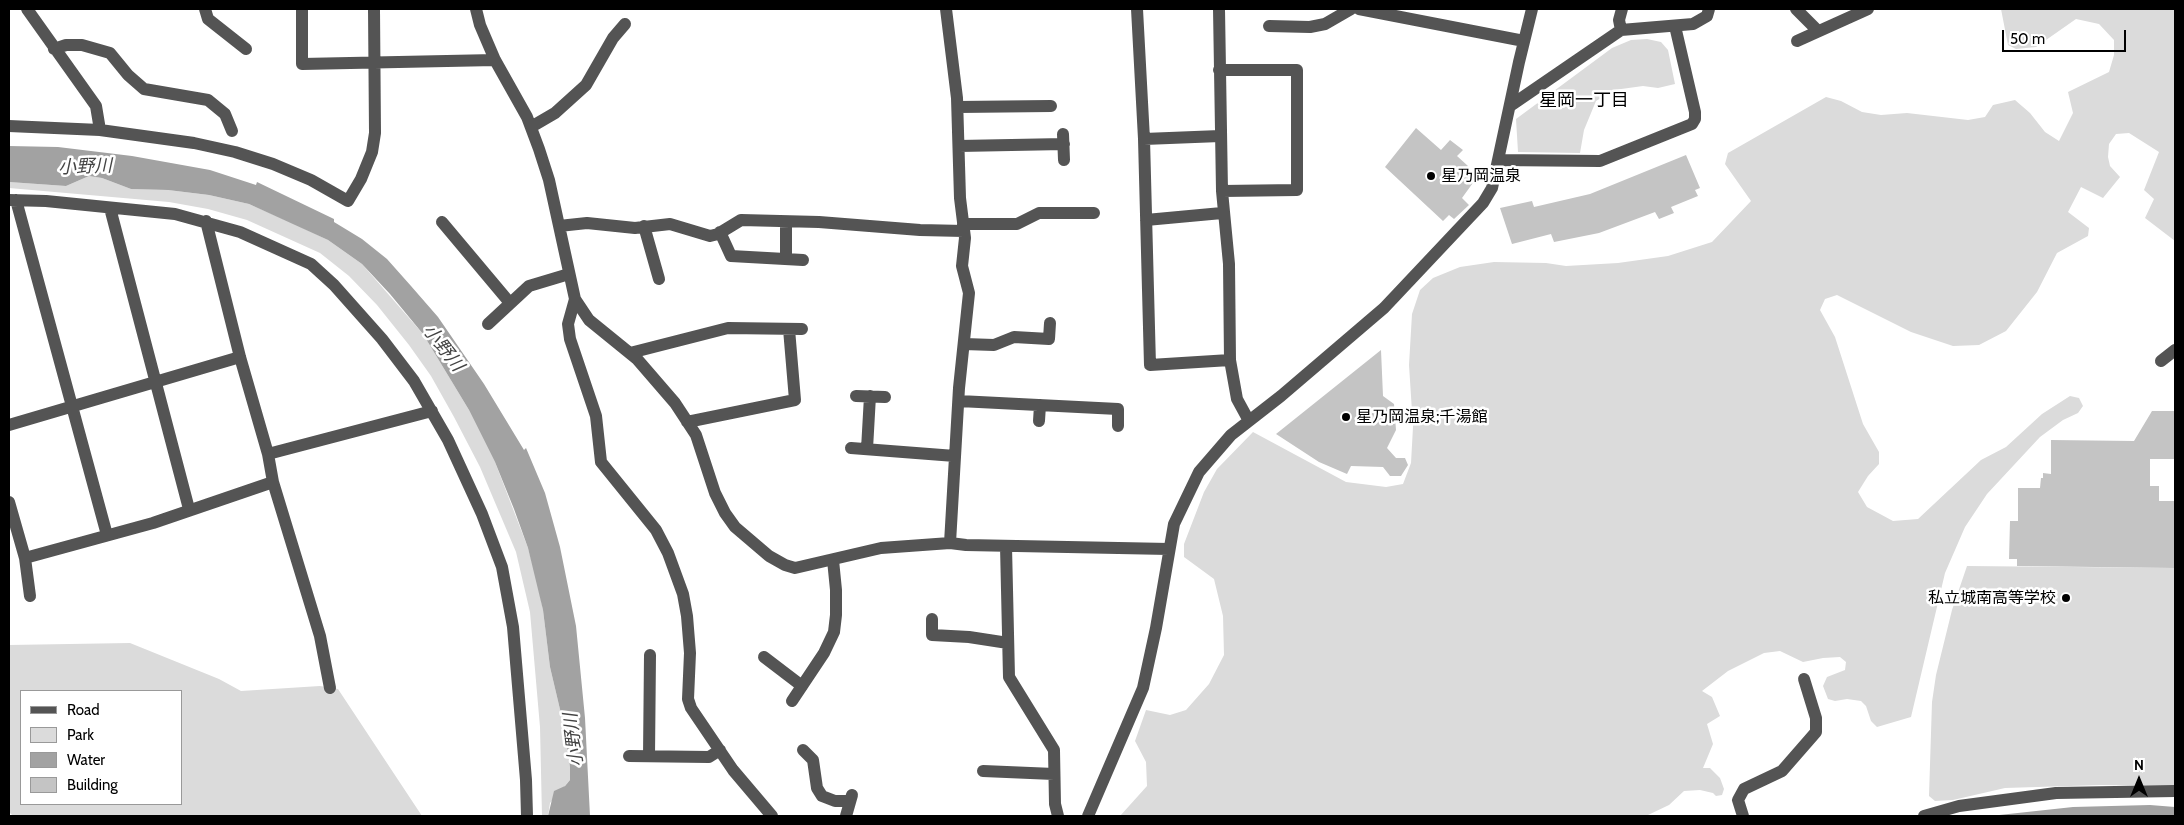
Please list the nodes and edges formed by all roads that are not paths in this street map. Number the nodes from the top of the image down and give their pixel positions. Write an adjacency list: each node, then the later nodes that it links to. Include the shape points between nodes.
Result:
1 (27, 9): 23 (street)
2 (205, 9): 24 (street, via 208,19)
3 (302, 9): 26 (street, via 302,64)
4 (374, 9): 26 (street)
5 (476, 9): 25 (street)
6 (946, 9): 30 (street)
7 (1137, 9): 36 (street)
8 (1219, 9): 27 (street)
9 (1352, 9): 17 (street, via 1324,24 1310,27)
10 (1359, 9): 21 (street)
11 (1532, 9): 21 (street)
12 (1622, 9): 19 (street)
13 (1709, 9): 18 (street, via 1707,16 1693,24)
14 (1796, 9): 20 (street)
15 (1868, 9): 20 (street)
16 (625, 24): 32 (street, via 613,38 586,85 555,113)
17 (1269, 26)
18 (1675, 26): 19 (street); 39 (street, via 1694,112 1692,124 1600,160)
19 (1621, 30): 29 (street)
20 (1818, 32): 22 (street)
21 (1524, 41): 29 (street)
22 (1797, 41)
23 (54, 49): 33 (street, via 96,106); 34 (street, via 82,45 110,53 144,89 208,100 225,114)
24 (246, 49)
25 (495, 60): 26 (street); 32 (street)
26 (375, 63): 33 (street, via 372,152 348,201 311,180 235,152)
27 (1219, 70): 35 (street); 40 (street, via 1297,70 1298,190)
28 (1051, 106): 30 (street)
29 (1510, 106): 39 (street)
30 (958, 107): 37 (street)
31 (9, 126): 33 (street)
32 (531, 127): 49 (street, via 549,180)
33 (100, 130)
34 (232, 131)
35 (1220, 136): 36 (street); 40 (street)
36 (1144, 139): 45 (street)
37 (959, 146): 38 (street, via 1064,139); 51 (street)
38 (1064, 160)
39 (1498, 160): 79 (street, via 1492,188 1454,235 1384,308)
40 (1222, 191): 44 (street)
41 (12, 200): 42 (street); 75 (street)
42 (110, 208): 46 (street, via 175,214); 69 (street)
43 (1094, 213): 51 (street, via 1039,213 1017,224)
44 (1222, 213): 45 (street); 67 (street, via 1229,264)
45 (1146, 220): 67 (street, via 1150,365)
46 (206, 221): 66 (street); 76 (street, via 311,264 382,339)
47 (442, 222): 58 (street)
48 (786, 222): 51 (street, via 920,230); 52 (street, via 741,220); 53 (street)
49 (559, 226): 50 (street, via 587,223 634,228); 55 (street)
50 (644, 226): 52 (street, via 670,224 710,236); 56 (street)
51 (964, 228): 63 (street, via 962,266 968,294)
52 (720, 232): 53 (street, via 731,256)
53 (786, 259): 54 (street)
54 (802, 260)
55 (569, 274): 57 (street); 58 (street, via 529,286)
56 (659, 279)
57 (575, 299): 65 (street, via 589,320); 106 (street, via 568,324 570,339 596,416 601,462 656,530 668,553 683,594 687,616 690,653 688,699)
58 (510, 303): 60 (street)
59 (1050, 323): 63 (street, via 1049,339 1014,337 994,345)
60 (488, 324)
61 (789, 329): 62 (street); 65 (street, via 728,328); 78 (street, via 795,400)
62 (802, 330)
63 (964, 344): 73 (street)
64 (2175, 350): 68 (street)
65 (630, 353): 78 (street, via 663,387)
66 (240, 357): 69 (street); 84 (street)
67 (1230, 360): 79 (street, via 1236,400)
68 (2162, 361)
69 (156, 382): 75 (street); 88 (street)
70 (856, 396): 71 (street)
71 (870, 396): 72 (street); 83 (street)
72 (885, 397)
73 (959, 401): 74 (street); 85 (street)
74 (1040, 405): 77 (street); 81 (street, via 1118,409)
75 (72, 407): 80 (street); 89 (street)
76 (432, 411): 84 (street); 113 (street, via 482,514 502,567 514,627)
77 (1039, 421)
78 (688, 422): 94 (street, via 696,435 725,514 741,533 769,556 795,568)
79 (1249, 422): 92 (street, via 1230,435 1199,472 1174,524)
80 (9, 425)
81 (1118, 426)
82 (851, 448): 83 (street)
83 (867, 450): 85 (street)
84 (268, 454): 86 (street)
85 (956, 456): 90 (street)
86 (273, 482): 88 (street); 104 (street, via 320,636)
87 (9, 502): 93 (street)
88 (189, 509): 89 (street)
89 (107, 535): 93 (street)
90 (950, 543): 91 (street); 94 (street, via 881,548)
91 (1006, 546): 92 (street); 99 (street)
92 (1169, 549): 117 (street, via 1143,688)
93 (26, 558): 95 (street)
94 (833, 560): 97 (street)
95 (30, 596)
96 (932, 619): 99 (street, via 932,635)
97 (835, 624): 98 (street); 103 (street, via 824,653)
98 (848, 627)
99 (1008, 643): 111 (street, via 1009,677 1054,750)
100 (650, 655): 109 (street, via 644,670)
101 (771, 658): 103 (street)
102 (1804, 678): 118 (street, via 1816,718 1816,732 1782,771 1744,790 1738,800)
103 (802, 686): 105 (street)
104 (330, 688)
105 (792, 701)
106 (720, 750): 109 (street, via 709,756); 114 (street)
107 (803, 750): 115 (street, via 819,759 816,788 822,796 835,801 851,797)
108 (629, 756): 109 (street)
109 (648, 756)
110 (983, 771): 111 (street)
111 (1054, 774): 116 (street)
112 (2175, 791): 119 (street, via 2056,793 1959,806)
113 (527, 816)
114 (772, 816)
115 (846, 816)
116 (1058, 816)
117 (1088, 816)
118 (1743, 816)
119 (1924, 816)

